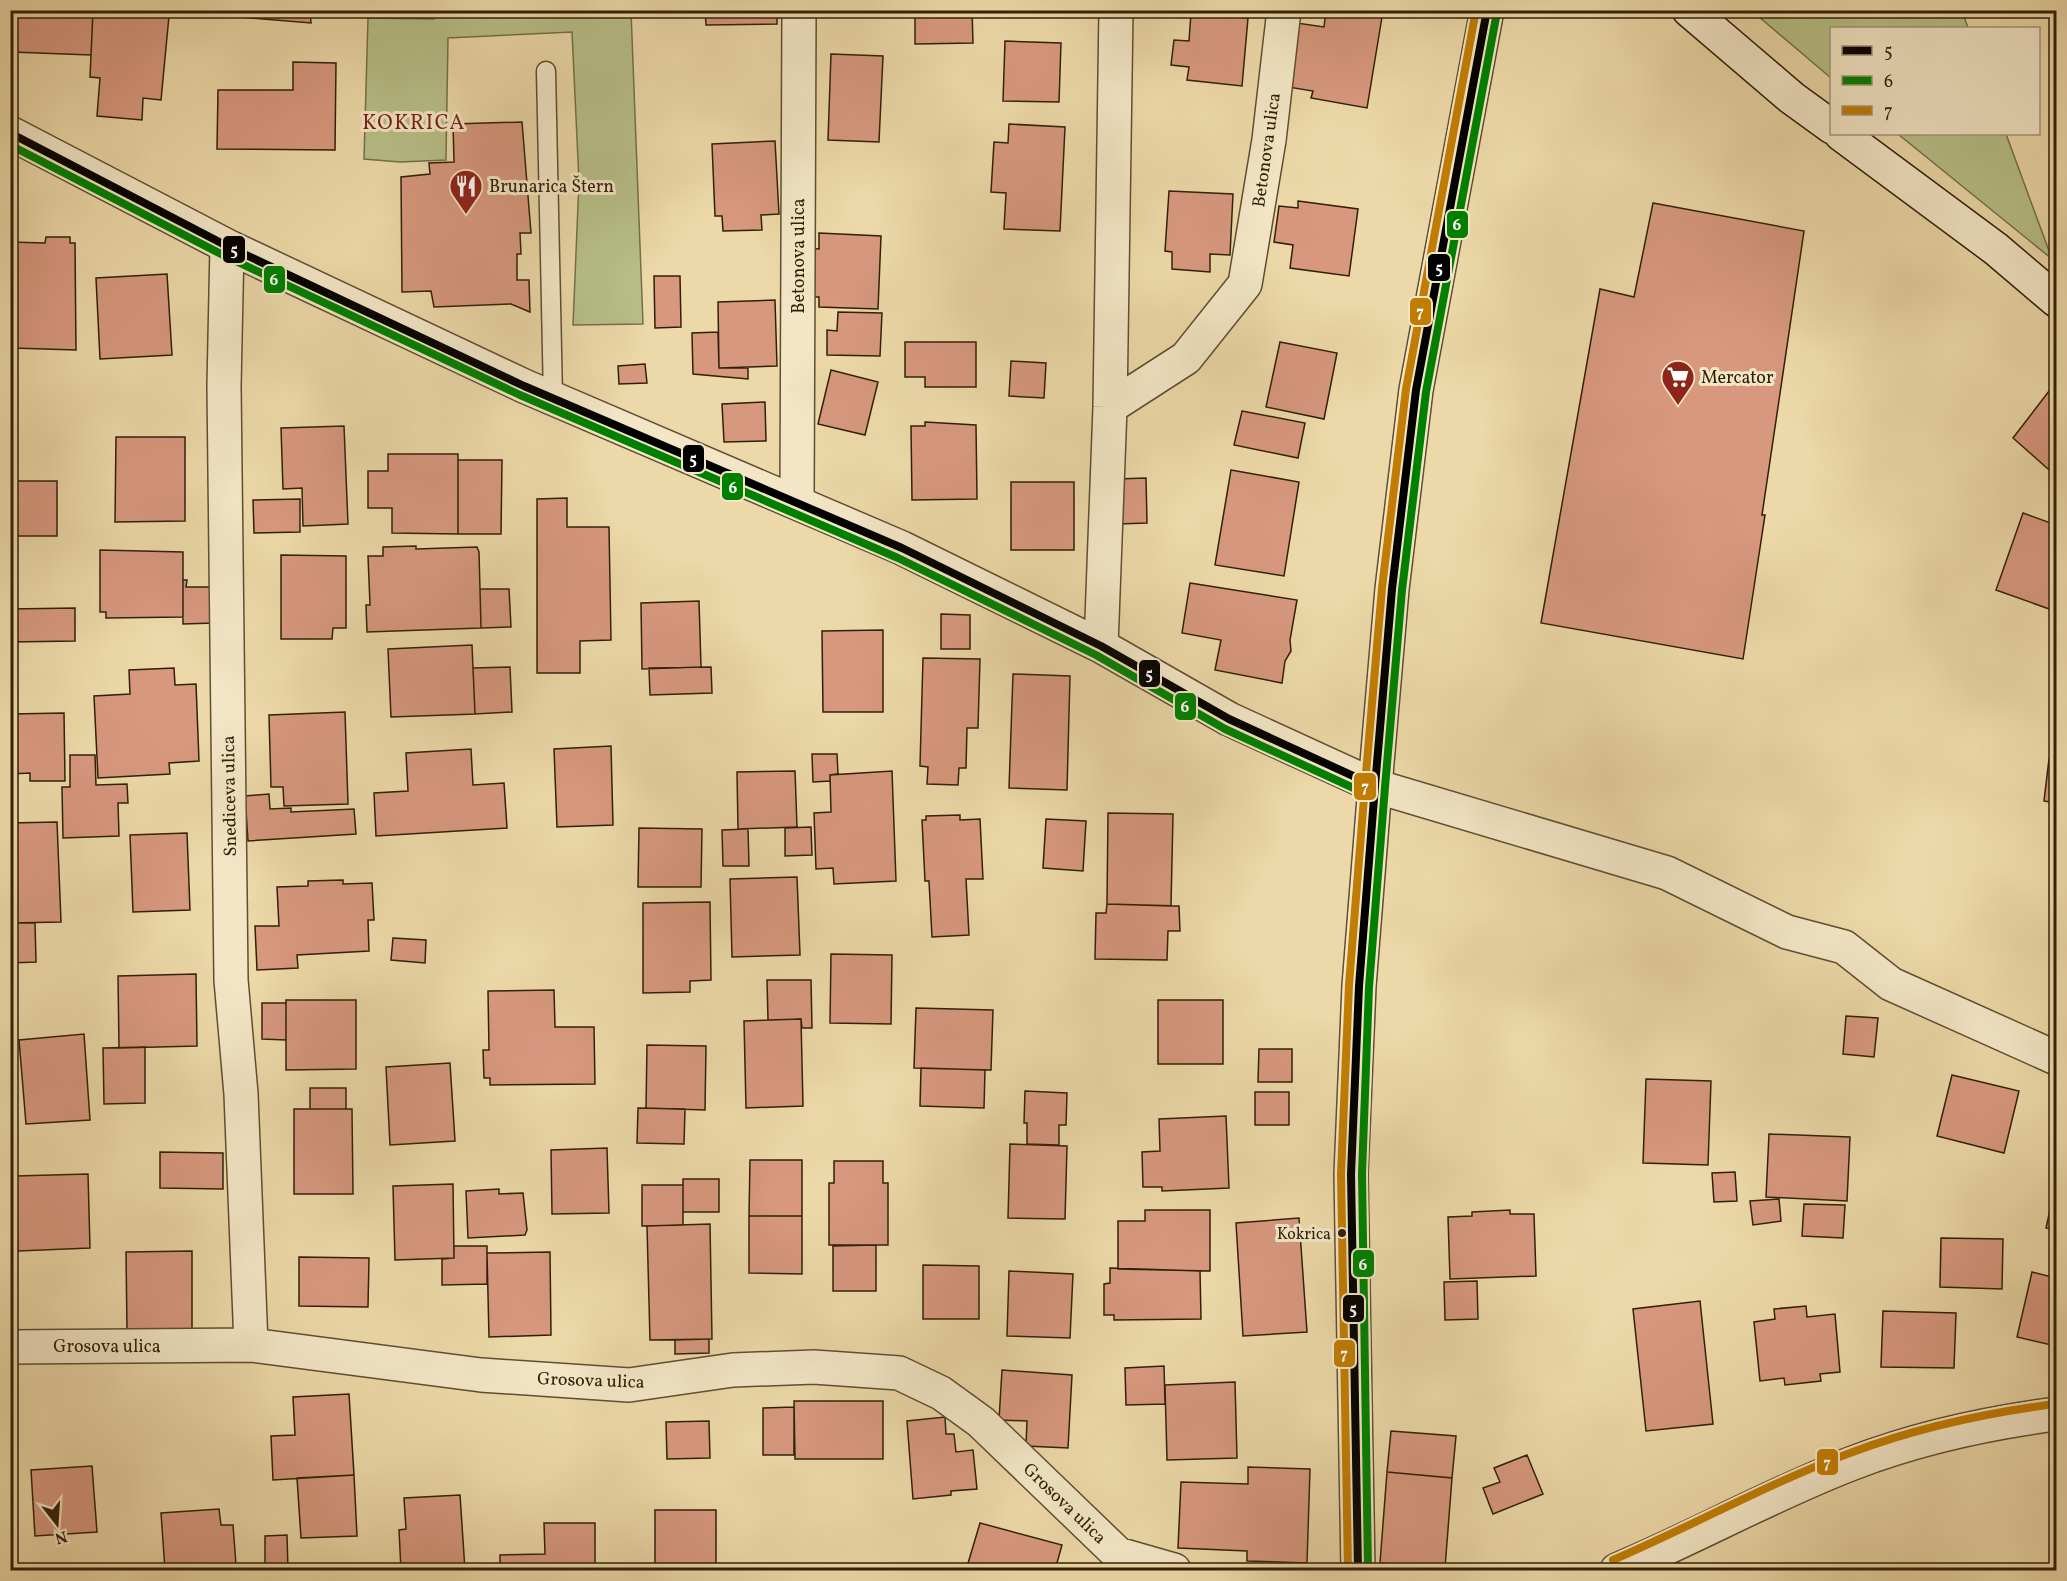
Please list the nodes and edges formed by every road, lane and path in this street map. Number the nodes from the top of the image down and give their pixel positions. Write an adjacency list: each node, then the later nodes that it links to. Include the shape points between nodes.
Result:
1 (799, 10): 14 (street, Betonova ulica)
2 (1116, 10): 13 (street)
3 (1284, 10): 13 (street, Betonova ulica, via 1269,140 1245,284 1186,358)
4 (1487, 10): 16 (street, via 1416,390 1392,589)
5 (1689, 10): 7 (street)
6 (546, 71): 12 (lane)
7 (1830, 126)
8 (10, 133): 10 (street)
9 (1842, 135): 11 (street, via 1996,249)
10 (227, 246): 12 (street); 18 (street, Snediceva ulica, via 224,386 231,980 242,1094)
11 (2056, 300)
12 (553, 398): 14 (street)
13 (1110, 406): 15 (street)
14 (797, 501): 15 (street)
15 (1101, 646): 16 (street, via 1229,719)
16 (1375, 786): 17 (street, via 1667,873 1787,932 1844,947 1891,984); 22 (street, via 1359,986 1352,1174)
17 (2056, 1058)
18 (252, 1345): 19 (street, Grosova ulica); 21 (street, Grosova ulica, via 481,1375 629,1385 733,1370 814,1367 899,1373 941,1393 981,1422 1118,1554)
19 (10, 1347)
20 (2056, 1414): 23 (street, via 1940,1435 1854,1463)
21 (1174, 1570)
22 (1358, 1570)
23 (1617, 1570)

